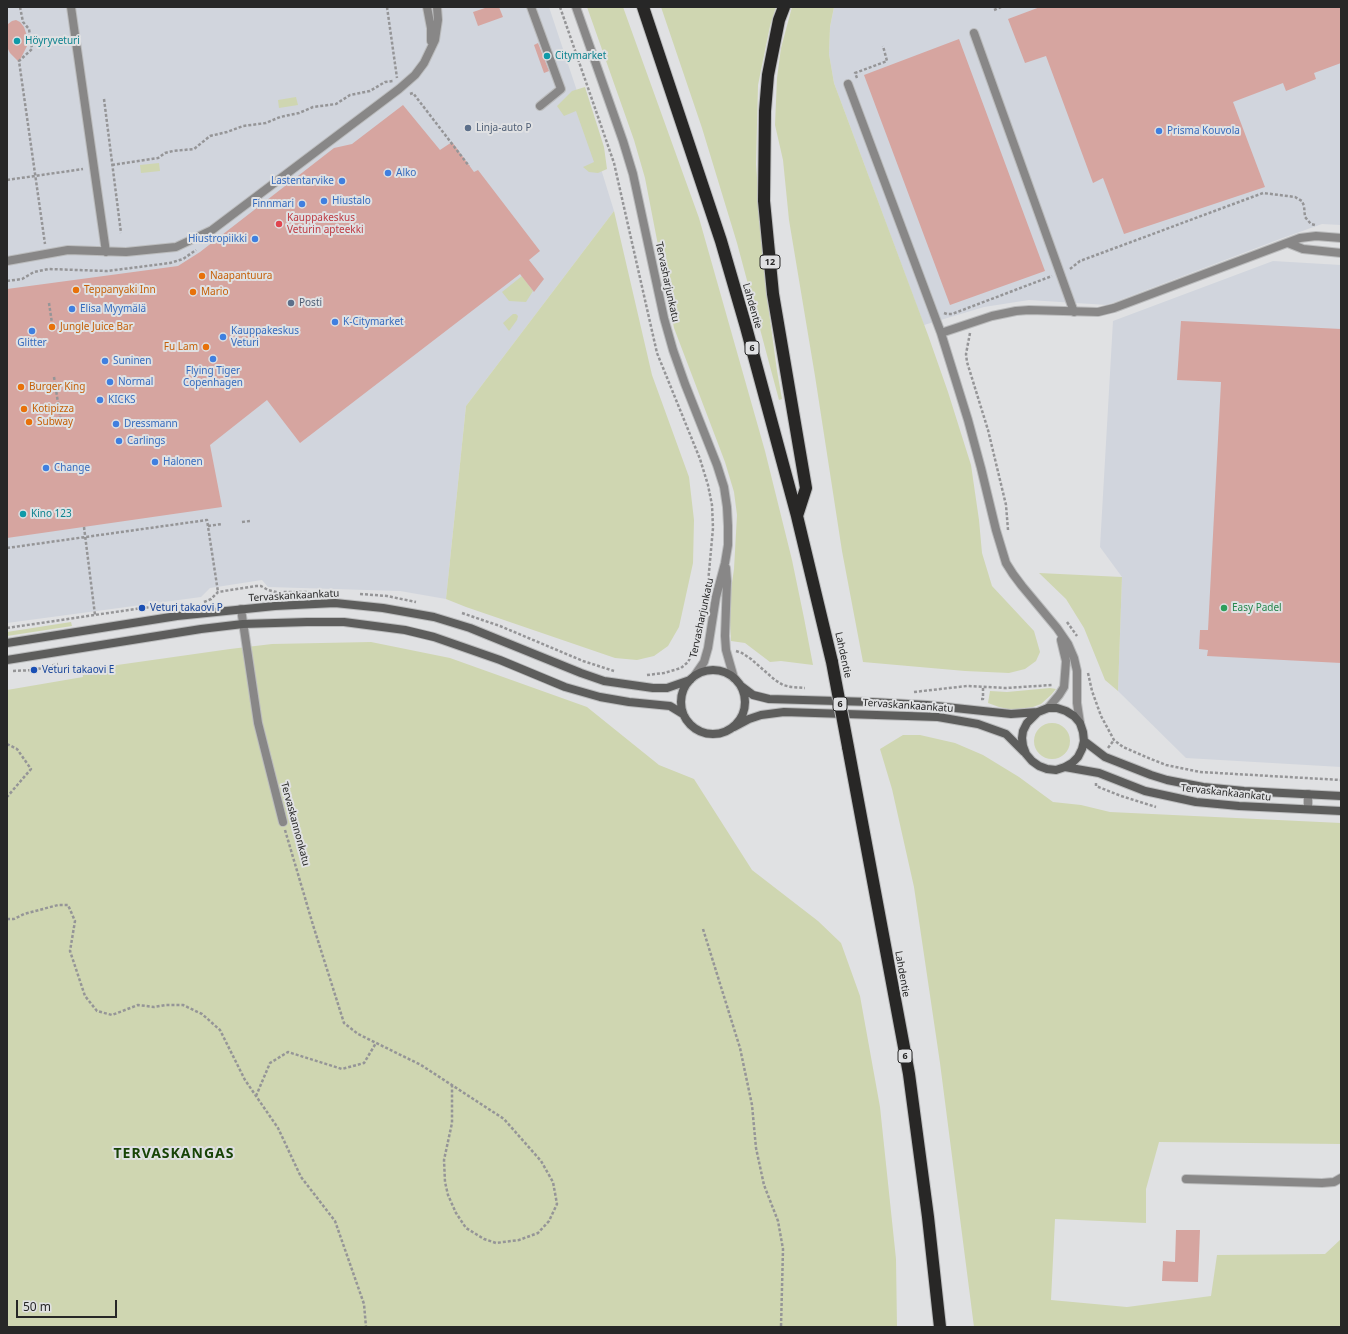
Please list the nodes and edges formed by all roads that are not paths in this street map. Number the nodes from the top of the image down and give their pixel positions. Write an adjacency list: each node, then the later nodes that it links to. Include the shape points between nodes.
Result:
1 (71, 7): 14 (street)
2 (427, 7): 9 (street, via 431,28)
3 (437, 7): 9 (street, via 437,29)
4 (531, 7): 11 (street, via 561,89)
5 (576, 7): 20 (street, Tervasharjunkatu, via 623,141 673,350 724,487 728,526)
6 (643, 7): 19 (highway, Lahdentie / 6, via 721,241)
7 (784, 7): 19 (highway, 12, via 768,75 764,201 773,294 806,488)
8 (974, 33): 17 (street)
9 (429, 52): 14 (street, via 416,75 399,89 212,230 176,247)
10 (848, 84): 18 (street)
11 (540, 106)
12 (1341, 238): 13 (street, via 1308,237)
13 (1288, 243): 15 (street, via 1303,249); 17 (street, via 1114,308 1098,312)
14 (106, 252): 16 (street, via 68,250)
15 (1341, 252)
16 (7, 261)
17 (1074, 312): 18 (street, via 1029,310 1004,313)
18 (941, 333): 23 (street, via 982,468 1006,562 1022,586)
19 (797, 516): 44 (highway, Lahdentie / 6, bridge, via 832,662 909,1074)
20 (725, 562): 26 (street, Tervasharjunkatu, via 716,597 708,648 704,662); 27 (street, Tervasharjunkatu, via 726,650)
21 (241, 609): 22 (street, Tervaskannonkatu); 24 (street, Tervaskankaankatu, via 177,616); 26 (street, Tervaskankaankatu, via 311,604 383,608 434,617 470,628 604,681 668,688)
22 (243, 624): 25 (street); 31 (street, via 344,622 405,630 434,637 500,660 565,687 600,698 670,706); 41 (street, Tervaskannonkatu, via 258,723)
23 (1057, 628): 29 (street, via 1064,646 1066,674 1060,696); 32 (street, via 1068,644 1076,664)
24 (7, 643)
25 (7, 660)
26 (693, 678): 27 (street, via 702,671 713,670 724,671); 31 (street, via 685,686 681,697)
27 (734, 678): 28 (street)
28 (741, 686): 30 (street, Tervaskankaankatu, via 753,695 769,699 927,705 1011,714); 33 (street, via 745,697 744,708)
29 (1048, 708): 30 (street); 32 (street, via 1066,711)
30 (1038, 712): 35 (street, via 1026,723 1023,730)
31 (683, 714): 33 (street, via 693,727 702,732 713,734)
32 (1080, 724): 34 (street)
33 (734, 727): 35 (street, Tervaskankaankatu, via 761,715 784,712 938,717 978,724 1006,734)
34 (1084, 741): 36 (street, via 1078,757); 37 (street, Tervaskankaankatu, via 1104,757 1150,776 1204,787)
35 (1026, 754): 36 (street, via 1039,766 1052,770)
36 (1065, 767): 39 (street, Tervaskankaankatu, via 1099,773 1145,791 1196,802)
37 (1308, 794): 38 (street, Tervaskankaankatu); 39 (street)
38 (1341, 796)
39 (1308, 809): 40 (street, Tervaskankaankatu)
40 (1341, 811)
41 (283, 822)
42 (1341, 1178): 43 (street, via 1334,1182 1322,1183)
43 (1186, 1179)
44 (940, 1327)

